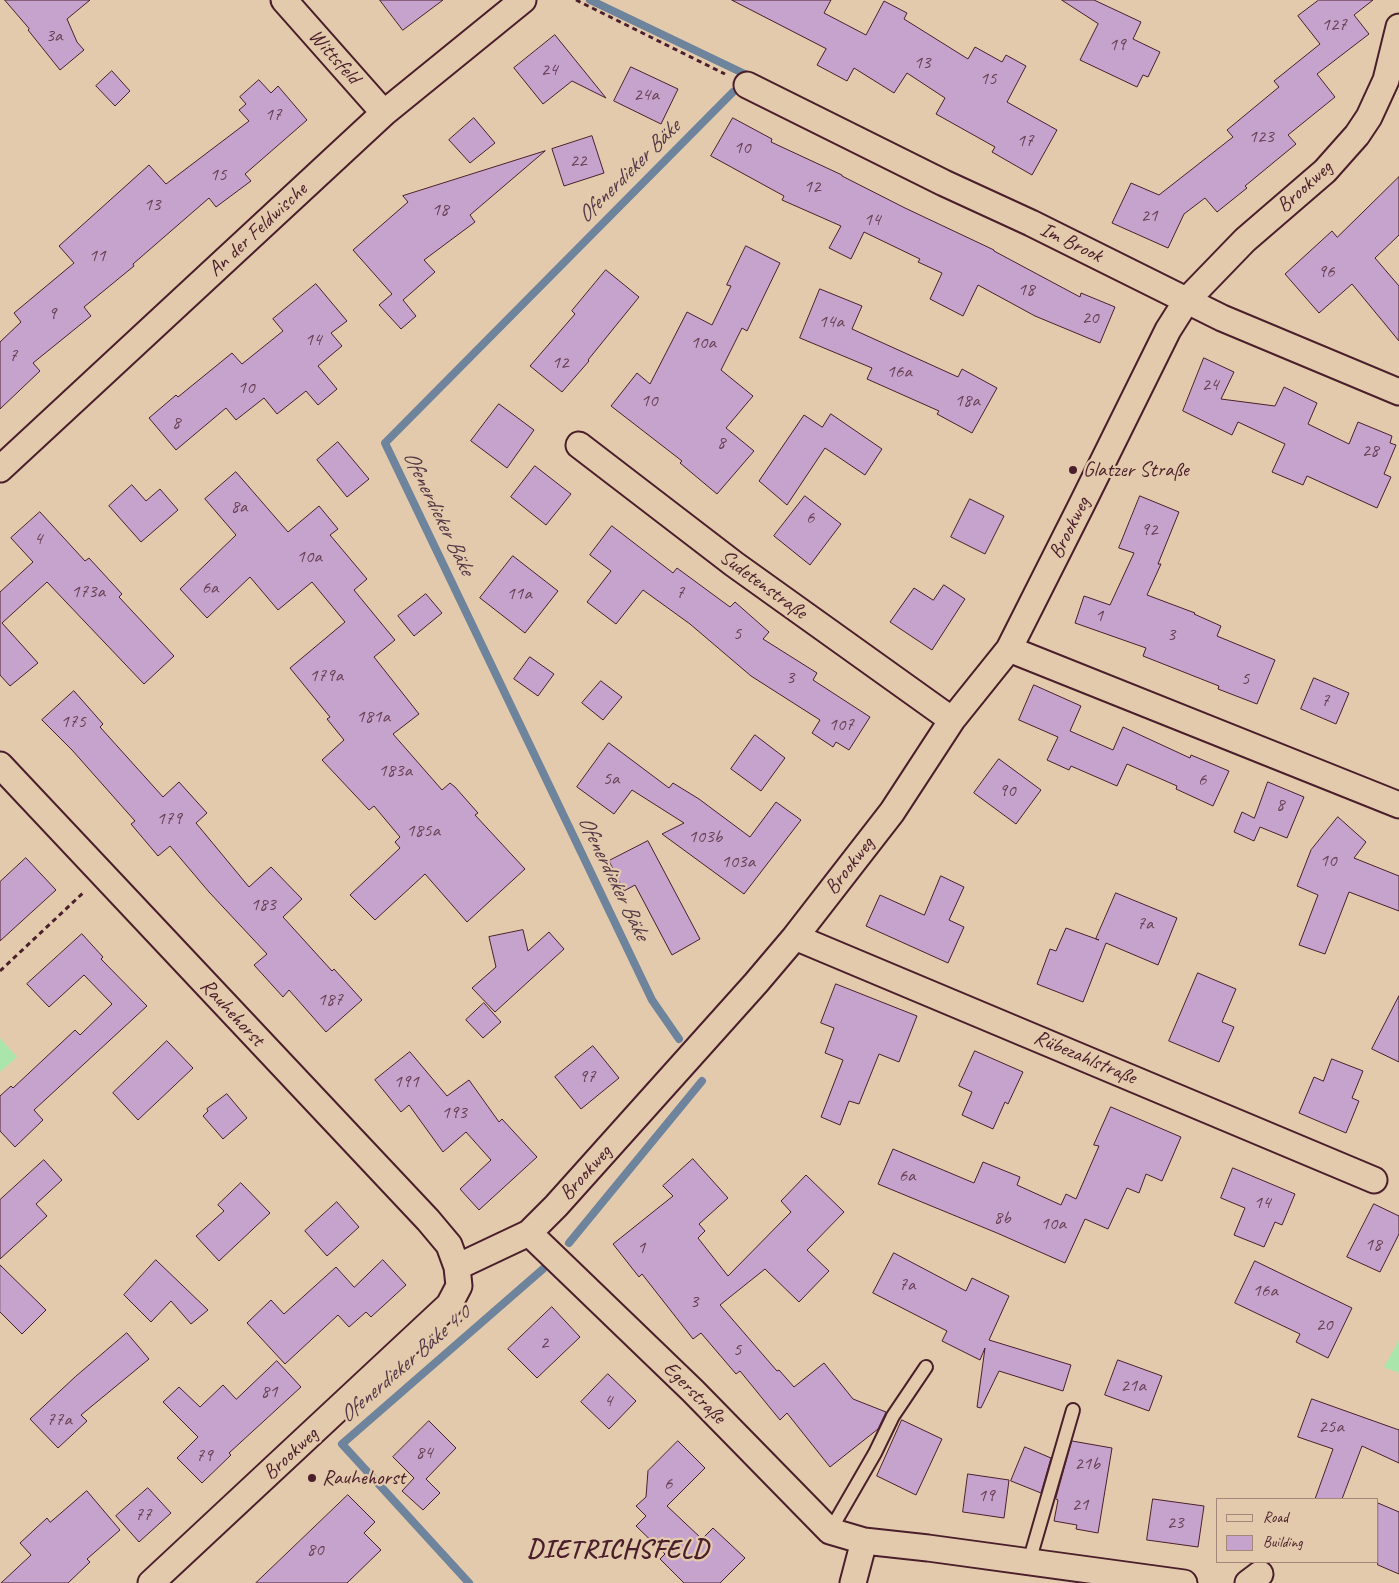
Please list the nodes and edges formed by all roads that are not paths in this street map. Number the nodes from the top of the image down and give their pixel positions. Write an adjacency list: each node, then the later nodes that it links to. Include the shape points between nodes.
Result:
1 (284, 0): 5 (street, Wittsfeld)
2 (523, 0): 5 (street, An der Feldwische)
3 (1399, 27): 6 (street, Brookweg, via 1386,80 1358,135 1325,171 1245,240)
4 (747, 85): 6 (street, Im Brook)
5 (384, 113): 9 (street, An der Feldwische)
6 (1187, 300): 7 (street, Im Brook, via 1222,318); 10 (street, Brookweg, via 1168,330)
7 (1399, 392)
8 (579, 445): 11 (street, Sudetenstraße, via 720,554)
9 (0, 469)
10 (1009, 649): 11 (street, Brookweg); 13 (street)
11 (952, 720): 14 (street, Brookweg, via 892,812)
12 (0, 765): 17 (street, Rauhehorst, via 428,1220 449,1245)
13 (1399, 805)
14 (796, 936): 15 (street, Rübezahlstraße); 16 (street, Brookweg)
15 (1374, 1180)
16 (529, 1233): 17 (street, Brookweg); 20 (street, Egerstraße, via 693,1391)
17 (457, 1266): 23 (street, Brookweg, via 459,1286 449,1305)
18 (926, 1367): 20 (lane, via 893,1416 876,1453)
19 (1073, 1410): 22 (lane)
20 (830, 1531): 21 (street)
21 (864, 1540): 22 (street); 24 (street)
22 (1029, 1562): 25 (street)
23 (151, 1583)
24 (852, 1583)
25 (1184, 1583)

